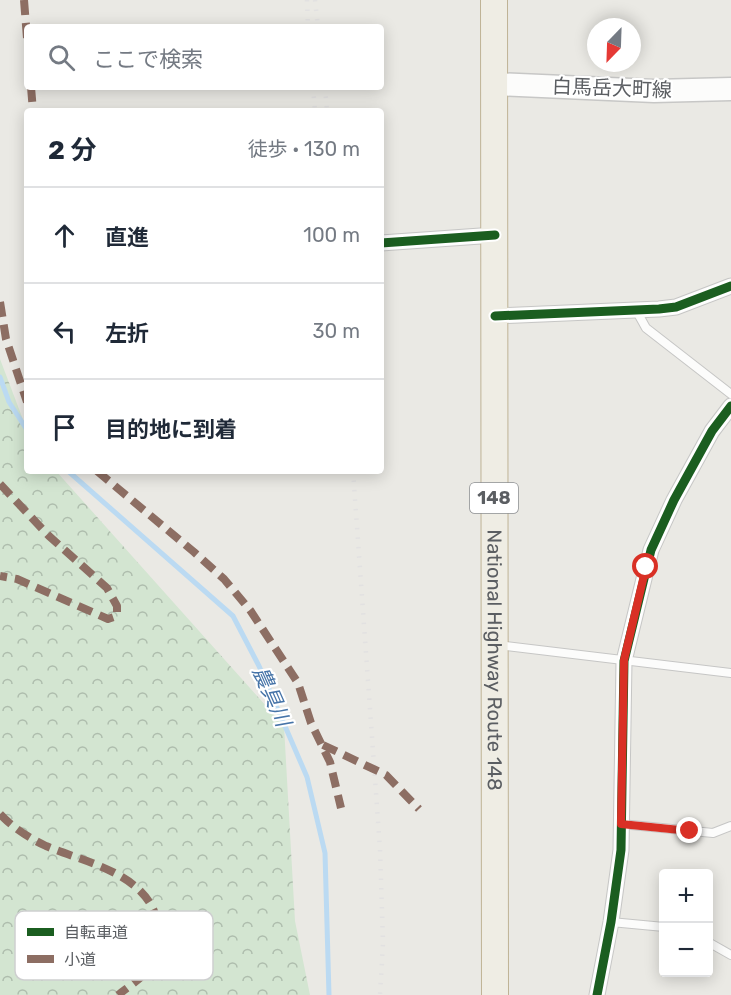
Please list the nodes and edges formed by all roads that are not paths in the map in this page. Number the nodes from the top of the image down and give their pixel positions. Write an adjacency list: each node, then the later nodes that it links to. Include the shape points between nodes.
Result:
1 (494, 0): 2 (highway, National Highway Route 148 / 148)
2 (494, 84): 3 (main road, 白馬岳大町線, via 654,91); 4 (highway, National Highway Route 148 / 148)
3 (731, 89)
4 (495, 235): 5 (street); 8 (highway, National Highway Route 148 / 148)
5 (384, 243)
6 (731, 286): 7 (street, via 676,307)
7 (635, 309): 8 (street); 9 (lane, via 646,328)
8 (495, 316): 11 (highway, National Highway Route 148 / 148)
9 (731, 394)
10 (730, 410): 12 (street, via 712,431 651,550)
11 (493, 644): 12 (lane); 20 (highway, National Highway Route 148 / 148)
12 (624, 660): 13 (lane); 14 (street)
13 (731, 673)
14 (621, 824): 15 (lane, via 714,833); 16 (street)
15 (731, 826)
16 (611, 922): 17 (lane); 21 (street)
17 (659, 927)
18 (713, 945): 19 (lane)
19 (731, 955)
20 (495, 995)
21 (597, 995)

